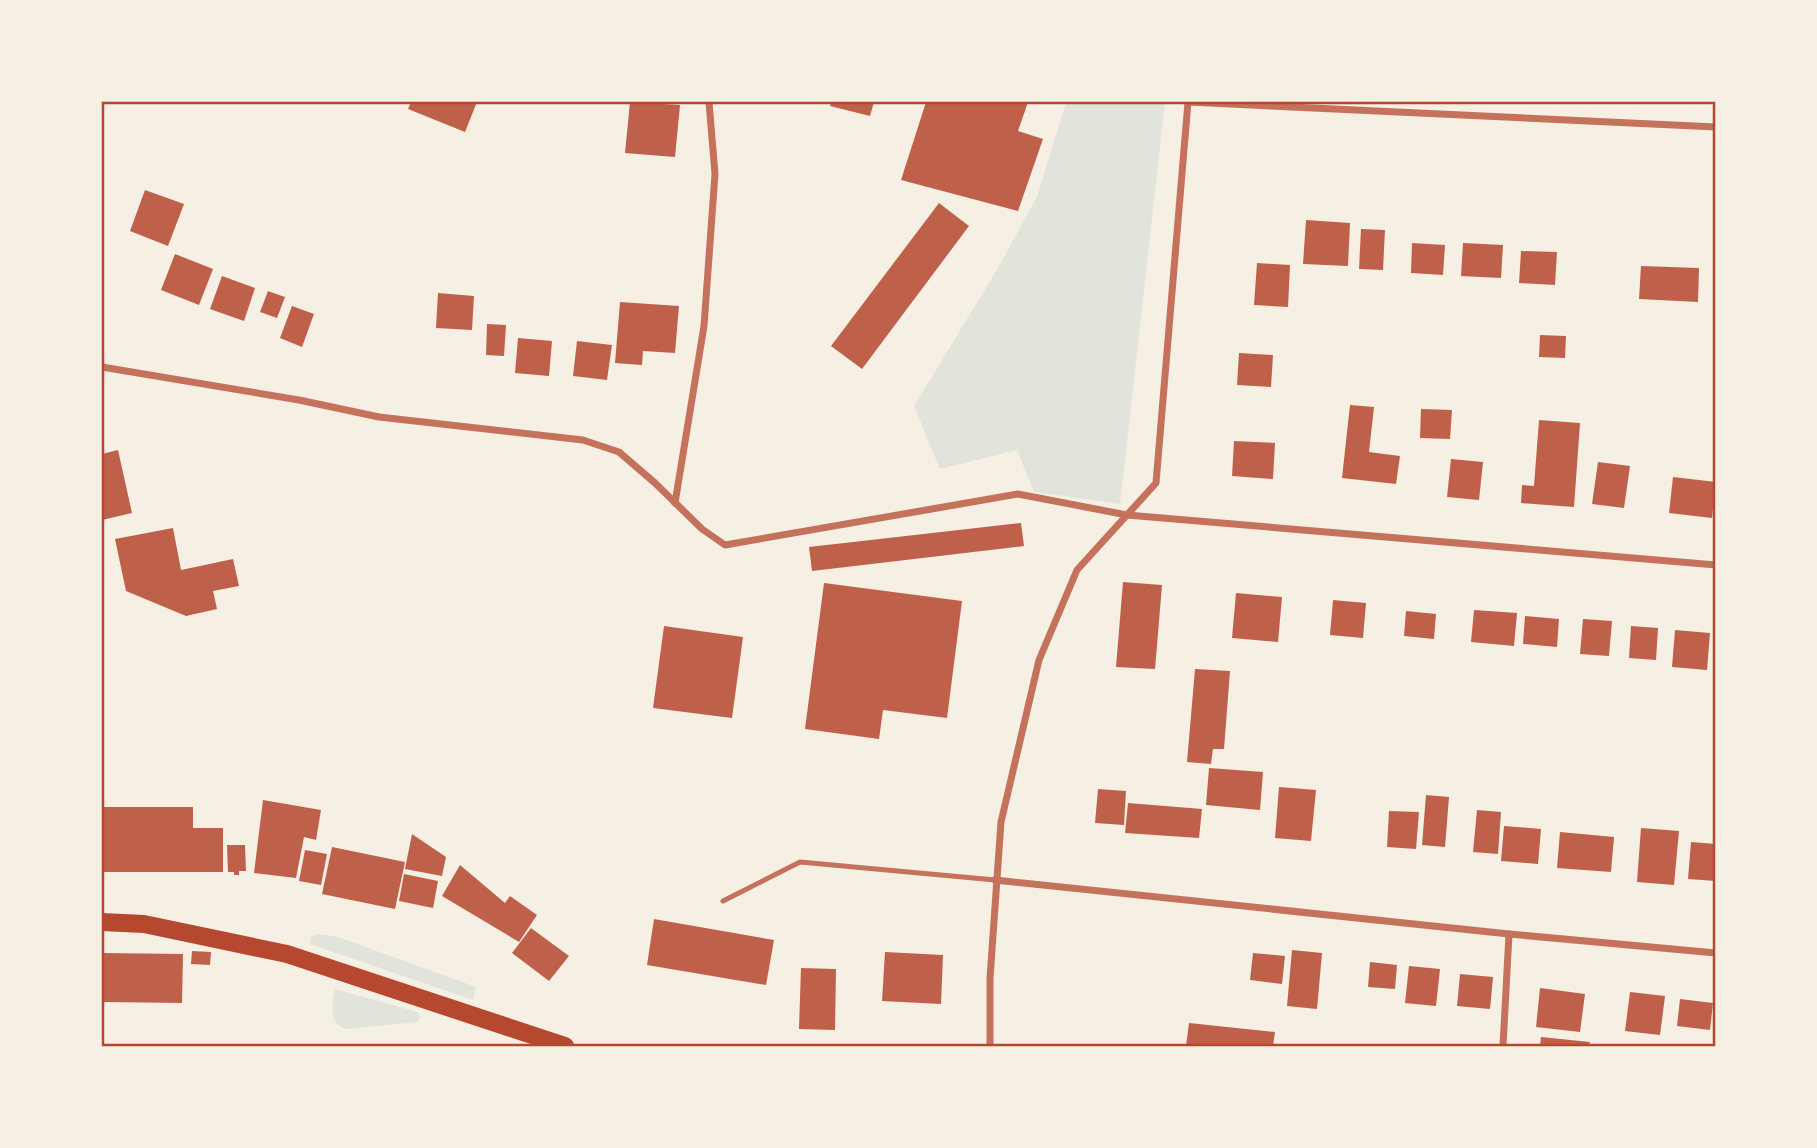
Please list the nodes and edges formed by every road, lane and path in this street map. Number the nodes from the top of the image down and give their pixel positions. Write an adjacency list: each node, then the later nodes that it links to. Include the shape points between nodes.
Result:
1 (709, 102): 5 (street, via 715,174 704,326)
2 (1188, 102): 3 (street); 6 (street, via 1156,483)
3 (1716, 127)
4 (102, 367): 5 (street, via 379,417 583,440 620,452)
5 (675, 503): 6 (street, via 725,545 1018,494)
6 (1127, 515): 7 (street); 8 (street, via 1077,570 1039,660 1001,822)
7 (1716, 565)
8 (995, 880): 9 (lane, via 800,862); 11 (street); 14 (street)
9 (723, 901)
10 (102, 922): 13 (main road, via 144,924 287,954)
11 (1509, 934): 12 (street); 15 (street)
12 (1716, 953)
13 (565, 1046)
14 (990, 1046)
15 (1503, 1046)

